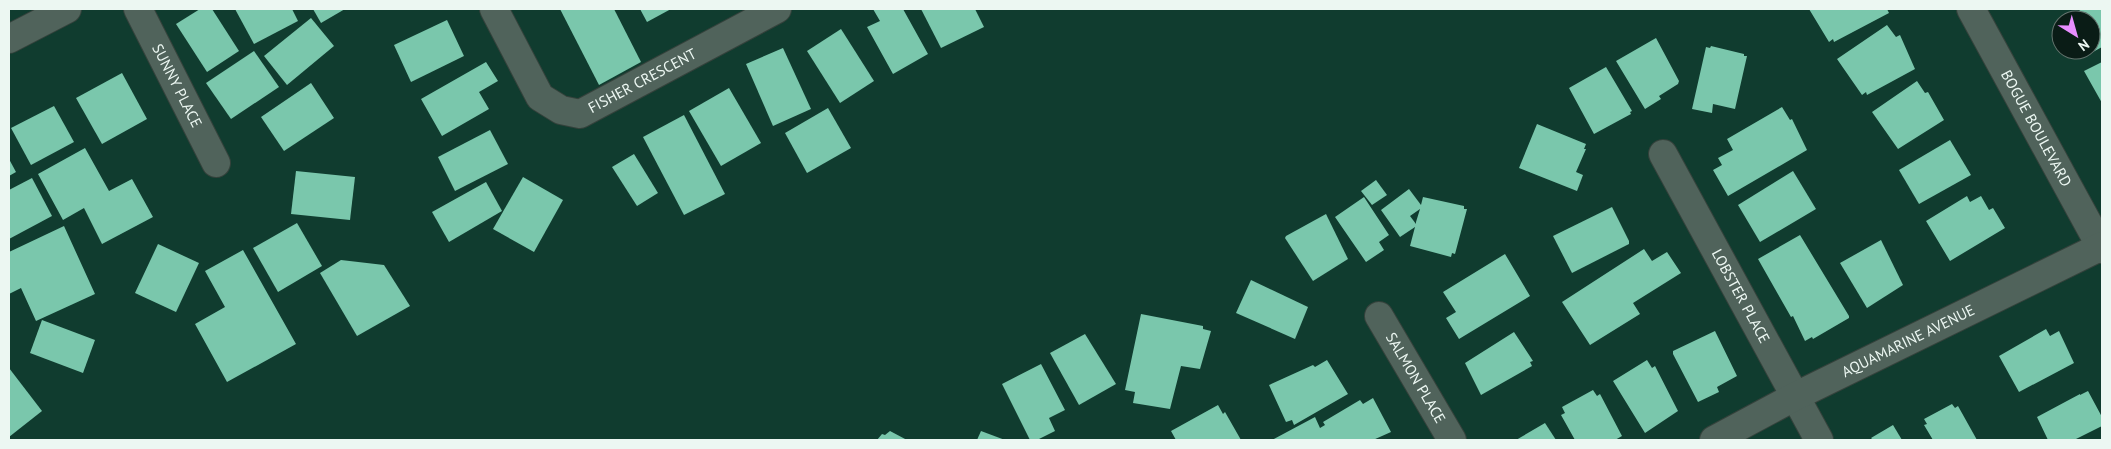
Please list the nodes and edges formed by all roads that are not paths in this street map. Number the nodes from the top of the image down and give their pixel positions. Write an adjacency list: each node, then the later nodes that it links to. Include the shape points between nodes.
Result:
1 (67, 9): 6 (street)
2 (138, 9): 8 (street, SUNNY PLACE)
3 (494, 9): 4 (street, FISHER CRESCENT, via 540,97 561,110 580,114)
4 (777, 9)
5 (1971, 9): 9 (street, BOGUE BOULEVARD)
6 (9, 39)
7 (1663, 154): 11 (street, LOBSTER PLACE)
8 (216, 163)
9 (2102, 247): 11 (street, AQUAMARINE AVENUE)
10 (1379, 316): 12 (street, SALMON PLACE)
11 (1796, 396): 13 (street, AQUAMARINE AVENUE); 14 (street, LOBSTER PLACE)
12 (1452, 440)
13 (1714, 440)
14 (1819, 440)

